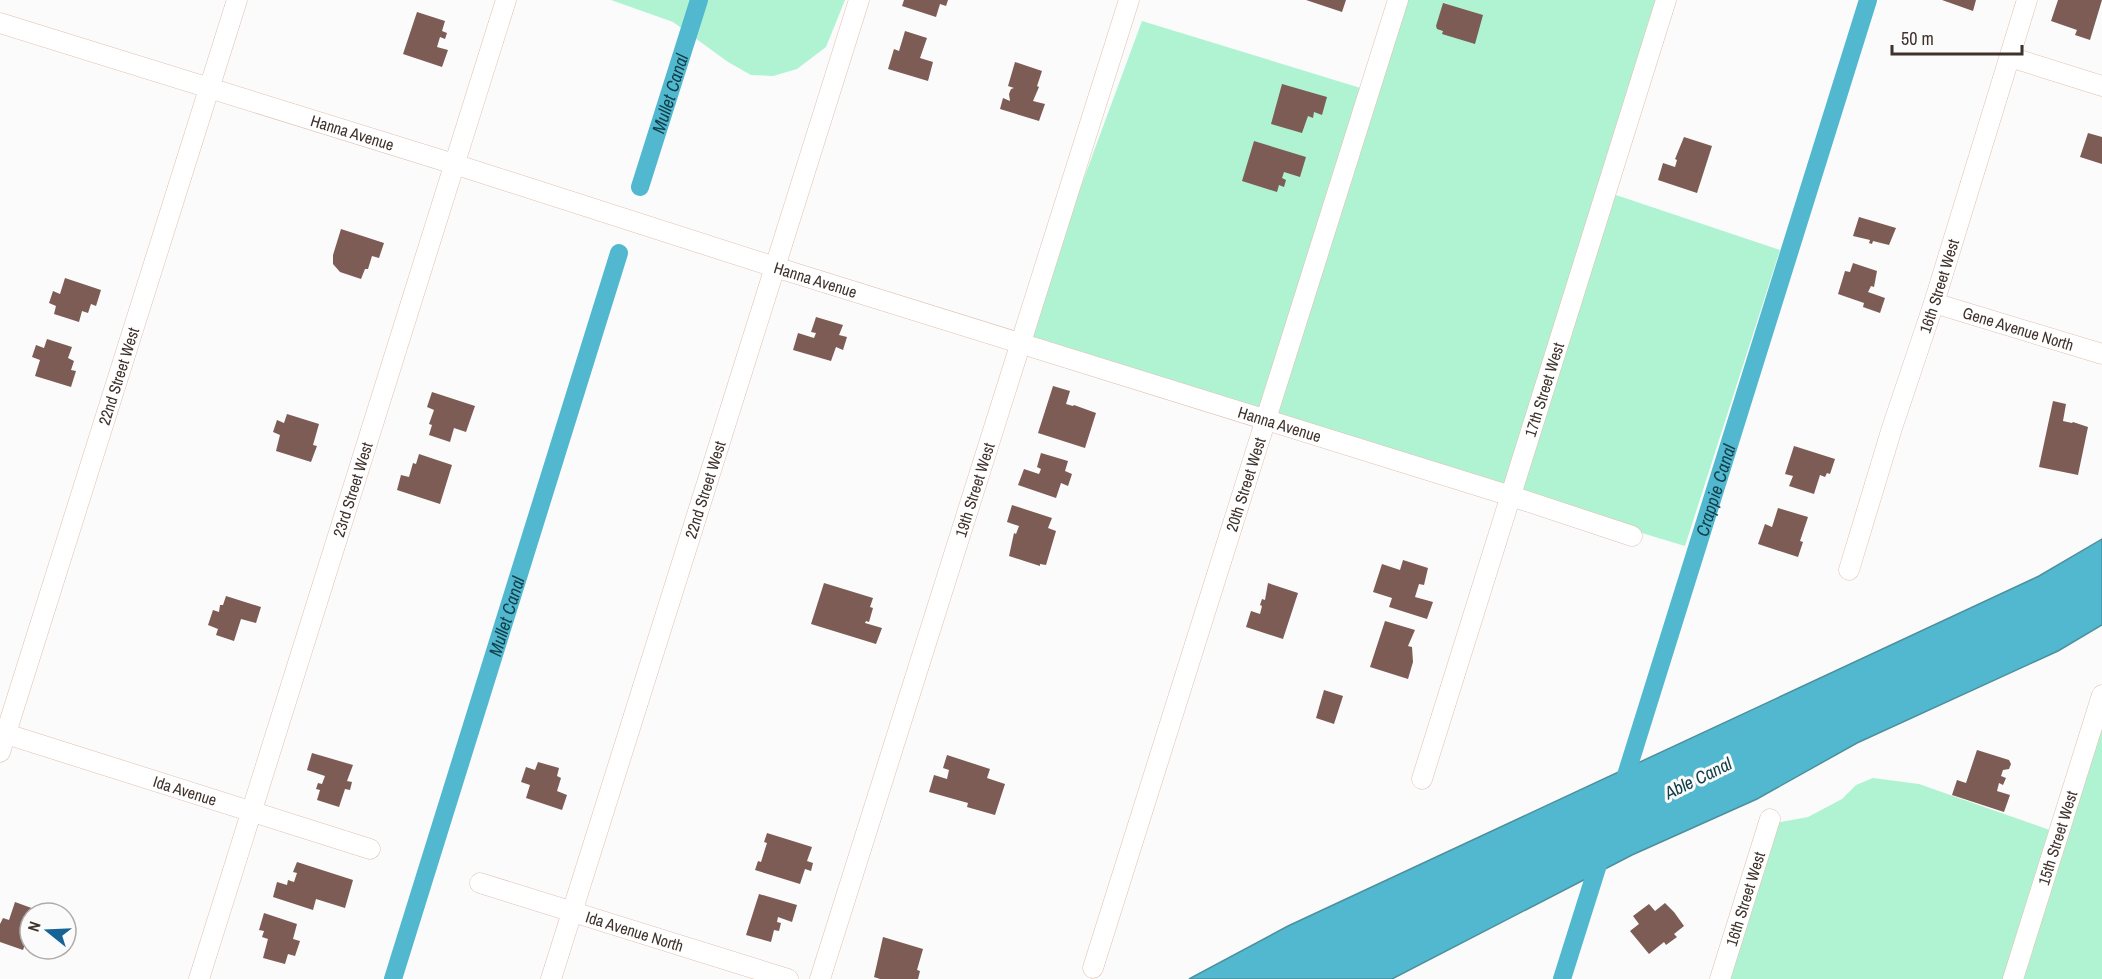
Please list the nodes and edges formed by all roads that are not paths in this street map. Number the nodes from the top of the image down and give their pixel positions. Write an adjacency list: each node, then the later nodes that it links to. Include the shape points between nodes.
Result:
1 (237, 0): 11 (street, 22nd Street West)
2 (506, 0): 12 (street, 23rd Street West)
3 (859, 0): 13 (street, 22nd Street West)
4 (1129, 0): 15 (street, 19th Street West)
5 (1398, 0): 17 (street, 20th Street West)
6 (1666, 0): 18 (street, 17th Street West)
7 (2028, 0): 9 (street, 16th Street West)
8 (0, 22): 11 (street, Hanna Avenue)
9 (2010, 57): 10 (street); 14 (street, 16th Street West)
10 (2102, 86)
11 (209, 88): 12 (street, Hanna Avenue); 22 (street, 22nd Street West)
12 (454, 164): 13 (street, Hanna Avenue); 24 (street, 23rd Street West)
13 (775, 267): 15 (street, Hanna Avenue); 28 (street, 22nd Street West)
14 (1934, 303): 16 (street, Gene Avenue North); 20 (street, 16th Street West)
15 (1021, 343): 17 (street, Hanna Avenue); 33 (street, 19th Street West)
16 (2102, 354)
17 (1266, 420): 18 (street, Hanna Avenue); 29 (street, 20th Street West)
18 (1511, 496): 19 (street, Hanna Avenue); 23 (street, 17th Street West)
19 (1632, 536)
20 (1849, 570)
21 (2102, 695): 35 (street, 15th Street West)
22 (2, 739): 24 (street, Ida Avenue)
23 (1422, 778)
24 (251, 811): 26 (street, Ida Avenue); 30 (street, 23rd Street West)
25 (1770, 819): 34 (street, 16th Street West)
26 (369, 849)
27 (480, 883): 28 (street, Ida Avenue North)
28 (572, 911): 31 (street, 22nd Street West); 32 (street, Ida Avenue North)
29 (1093, 968)
30 (199, 979)
31 (551, 979)
32 (789, 979)
33 (820, 979)
34 (1720, 979)
35 (2013, 979)

